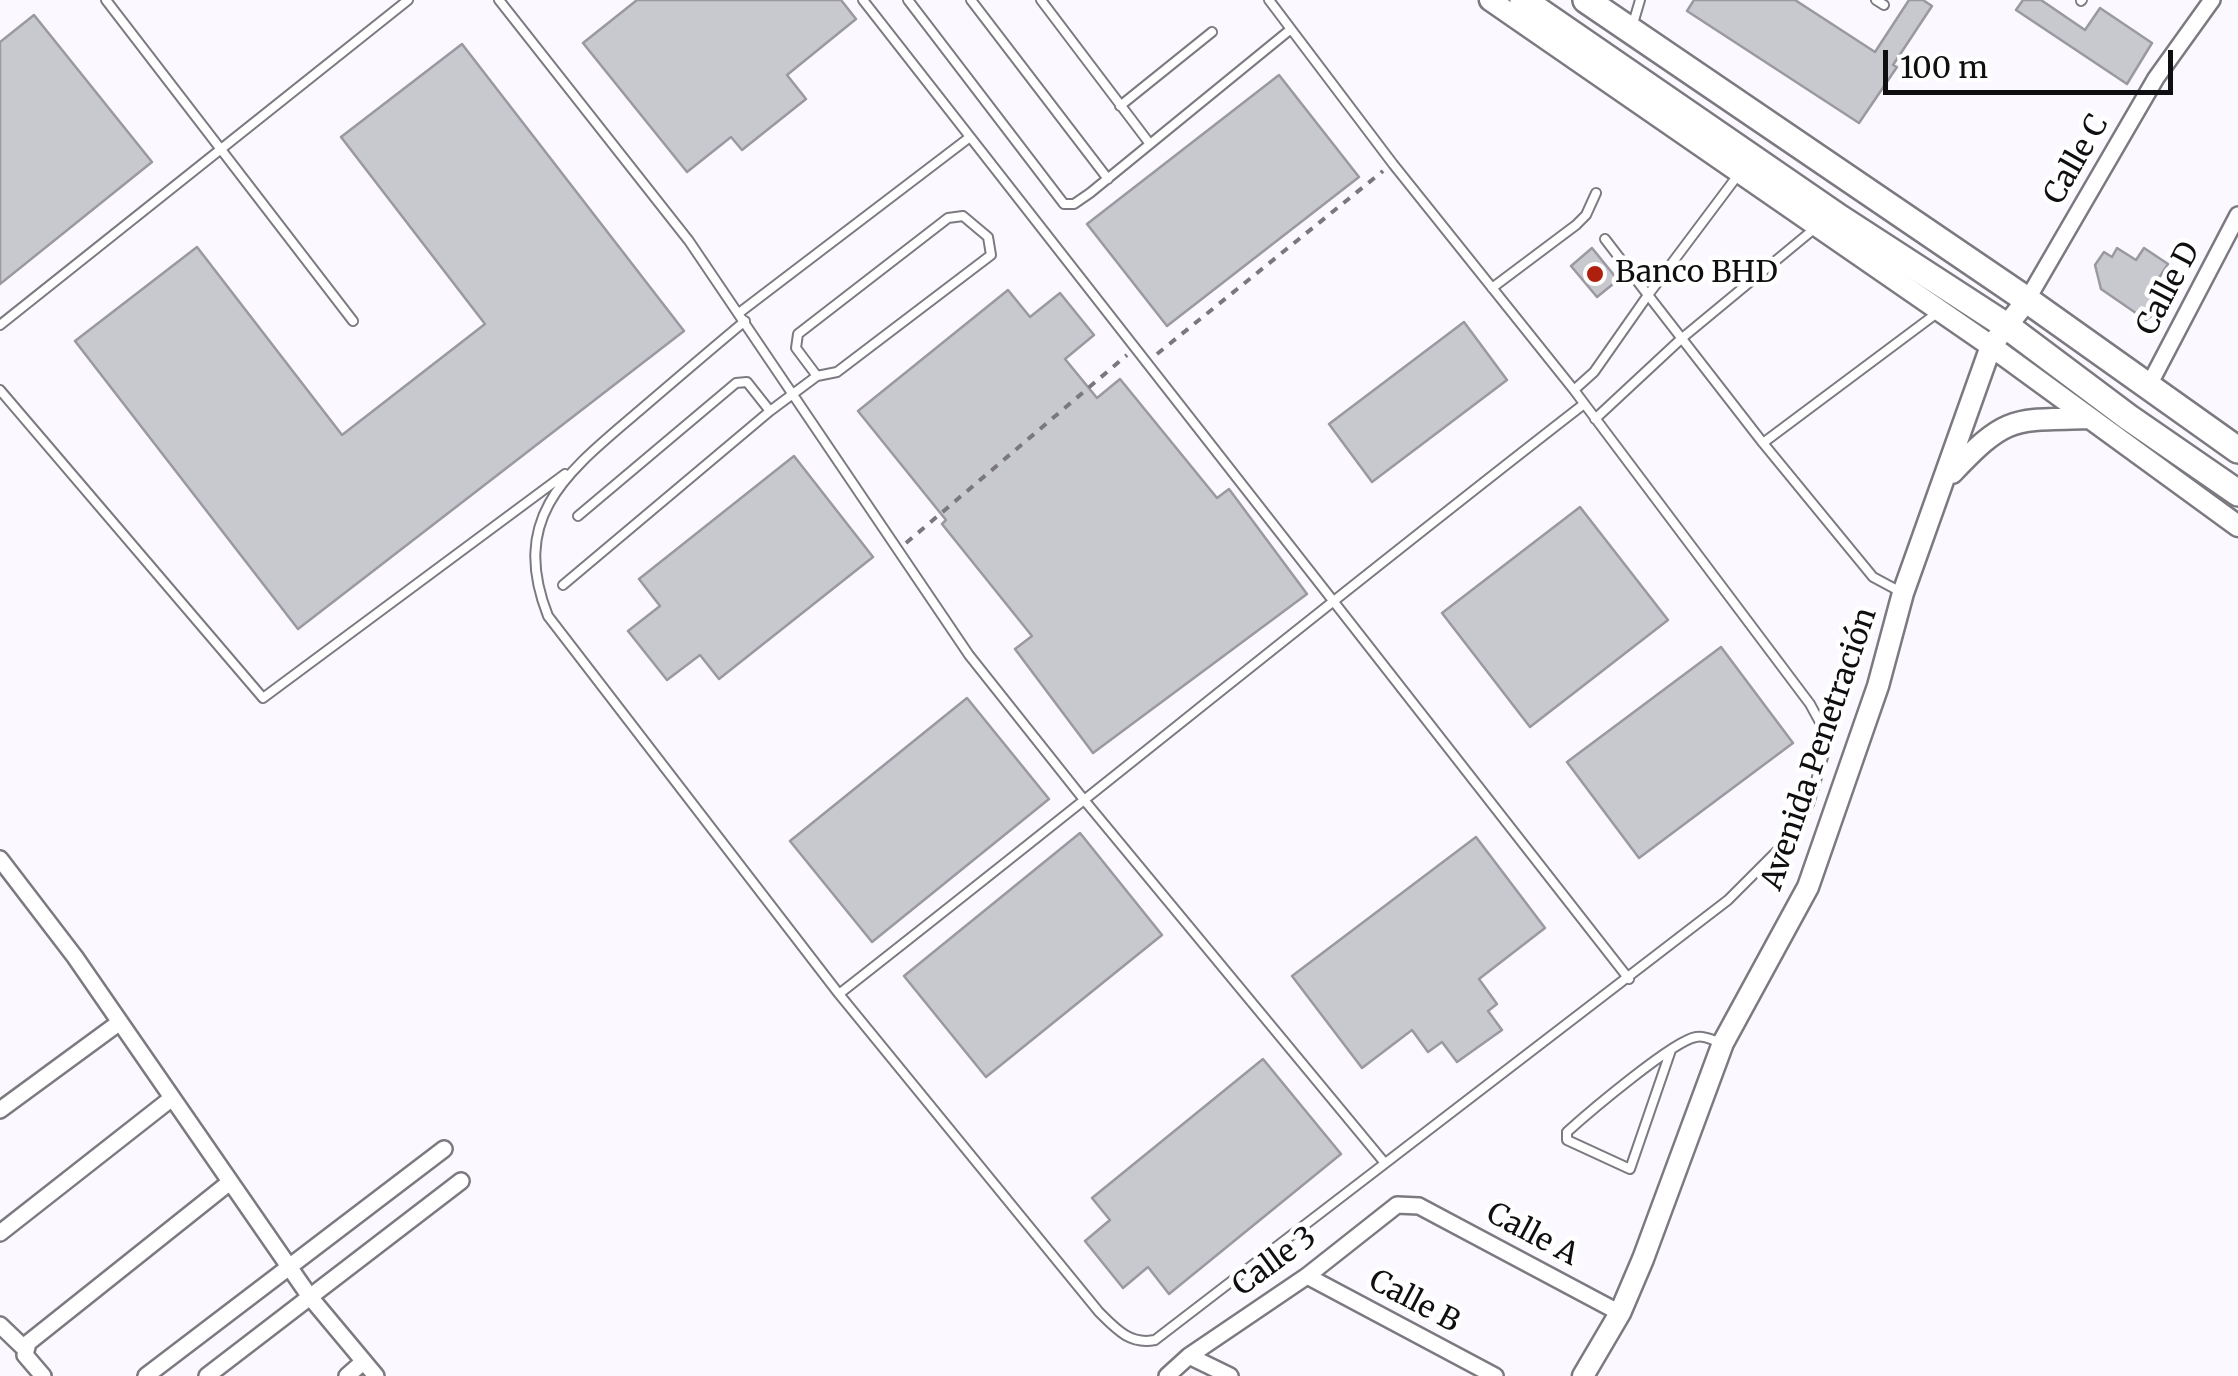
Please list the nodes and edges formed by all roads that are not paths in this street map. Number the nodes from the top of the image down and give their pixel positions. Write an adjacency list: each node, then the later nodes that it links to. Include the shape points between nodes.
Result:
1 (106, 0): 21 (lane)
2 (408, 0): 21 (lane)
3 (499, 0): 32 (lane, via 690,240)
4 (878, 0): 14 (lane)
5 (908, 0): 23 (lane, via 1064,204 1074,204)
6 (970, 0): 23 (lane)
7 (1041, 0): 18 (lane)
8 (1269, 0): 15 (lane)
9 (1490, 0): 22 (street)
10 (1523, 0): 35 (main road)
11 (1586, 0): 16 (main road)
12 (1640, 0): 16 (lane)
13 (2212, 0): 30 (street, Calle C, via 2156,78)
14 (866, 4): 19 (lane)
15 (1290, 28): 20 (lane); 28 (lane)
16 (1631, 31): 30 (main road)
17 (1212, 32): 18 (lane)
18 (1120, 106): 20 (lane)
19 (970, 136): 32 (lane); 55 (lane)
20 (1150, 144): 23 (lane)
21 (222, 150): 33 (lane); 34 (lane)
22 (1741, 172): 26 (street); 29 (lane)
23 (1108, 178)
24 (1596, 193): 28 (lane, via 1576,226)
25 (2238, 215): 38 (street, Calle D)
26 (1818, 226): 31 (street); 36 (lane)
27 (1605, 239): 29 (lane)
28 (1492, 288): 40 (lane)
29 (1648, 295): 36 (lane); 40 (lane)
30 (2026, 300): 35 (street, Avenida Penetración); 38 (main road)
31 (1941, 311): 35 (street); 46 (lane)
32 (742, 317): 41 (lane); 48 (lane)
33 (353, 320)
34 (0, 326)
35 (2000, 337): 44 (street); 49 (street, Avenida Penetración); 50 (main road)
36 (1680, 338): 45 (lane); 46 (lane)
37 (817, 376): 37 (lane, via 796,348 798,334 948,218 963,216 988,237 991,255 837,372); 41 (lane)
38 (2148, 387): 47 (main road)
39 (0, 390): 48 (lane, via 262,698)
40 (1574, 390): 42 (lane)
41 (794, 394): 43 (lane); 56 (lane, via 970,655)
42 (1584, 404): 45 (lane); 55 (lane)
43 (770, 411): 51 (lane, via 748,382 736,383); 53 (lane)
44 (2090, 418): 49 (street, via 2000,427); 52 (street)
45 (1595, 419): 58 (lane, via 1810,704 1826,748 1809,804 1790,838 1728,900)
46 (1762, 444): 54 (lane, via 1872,577)
47 (2238, 450)
48 (571, 469): 59 (lane, via 548,504 535,552 536,586 548,616)
49 (1947, 478): 54 (street, Avenida Penetración)
50 (2238, 493)
51 (578, 516)
52 (2238, 526)
53 (564, 585)
54 (1904, 593): 61 (street, Avenida Penetración, via 1808,887)
55 (1332, 600): 56 (lane); 58 (lane)
56 (1085, 801): 59 (lane); 66 (lane)
57 (0, 860): 60 (street)
58 (1629, 978): 66 (lane)
59 (839, 994): 66 (lane, via 1098,1312 1140,1343 1156,1340)
60 (120, 1022): 63 (street); 64 (street)
61 (1724, 1043): 62 (lane, via 1694,1037); 74 (street, Avenida Penetración)
62 (1672, 1050): 62 (lane, via 1630,1169 1566,1138 1566,1132)
63 (172, 1098): 68 (street); 70 (street)
64 (0, 1110)
65 (444, 1149): 71 (street)
66 (1384, 1162)
67 (461, 1181): 73 (street)
68 (230, 1182): 71 (street); 76 (street)
69 (1419, 1206): 72 (street, Calle 3, via 1396,1205); 74 (street, Calle A)
70 (0, 1234)
71 (289, 1268): 73 (street); 80 (street)
72 (1307, 1276): 77 (street, Calle 3); 86 (street, Calle B)
73 (310, 1297): 78 (street); 81 (street)
74 (1620, 1313): 87 (street, Avenida Penetración)
75 (0, 1326): 76 (street)
76 (25, 1348): 79 (street)
77 (1189, 1356): 84 (street, Calle 3); 85 (street)
78 (364, 1362): 82 (street); 83 (street)
79 (43, 1376)
80 (146, 1376)
81 (206, 1376)
82 (347, 1376)
83 (376, 1376)
84 (1167, 1376)
85 (1230, 1376)
86 (1495, 1376)
87 (1583, 1376)

